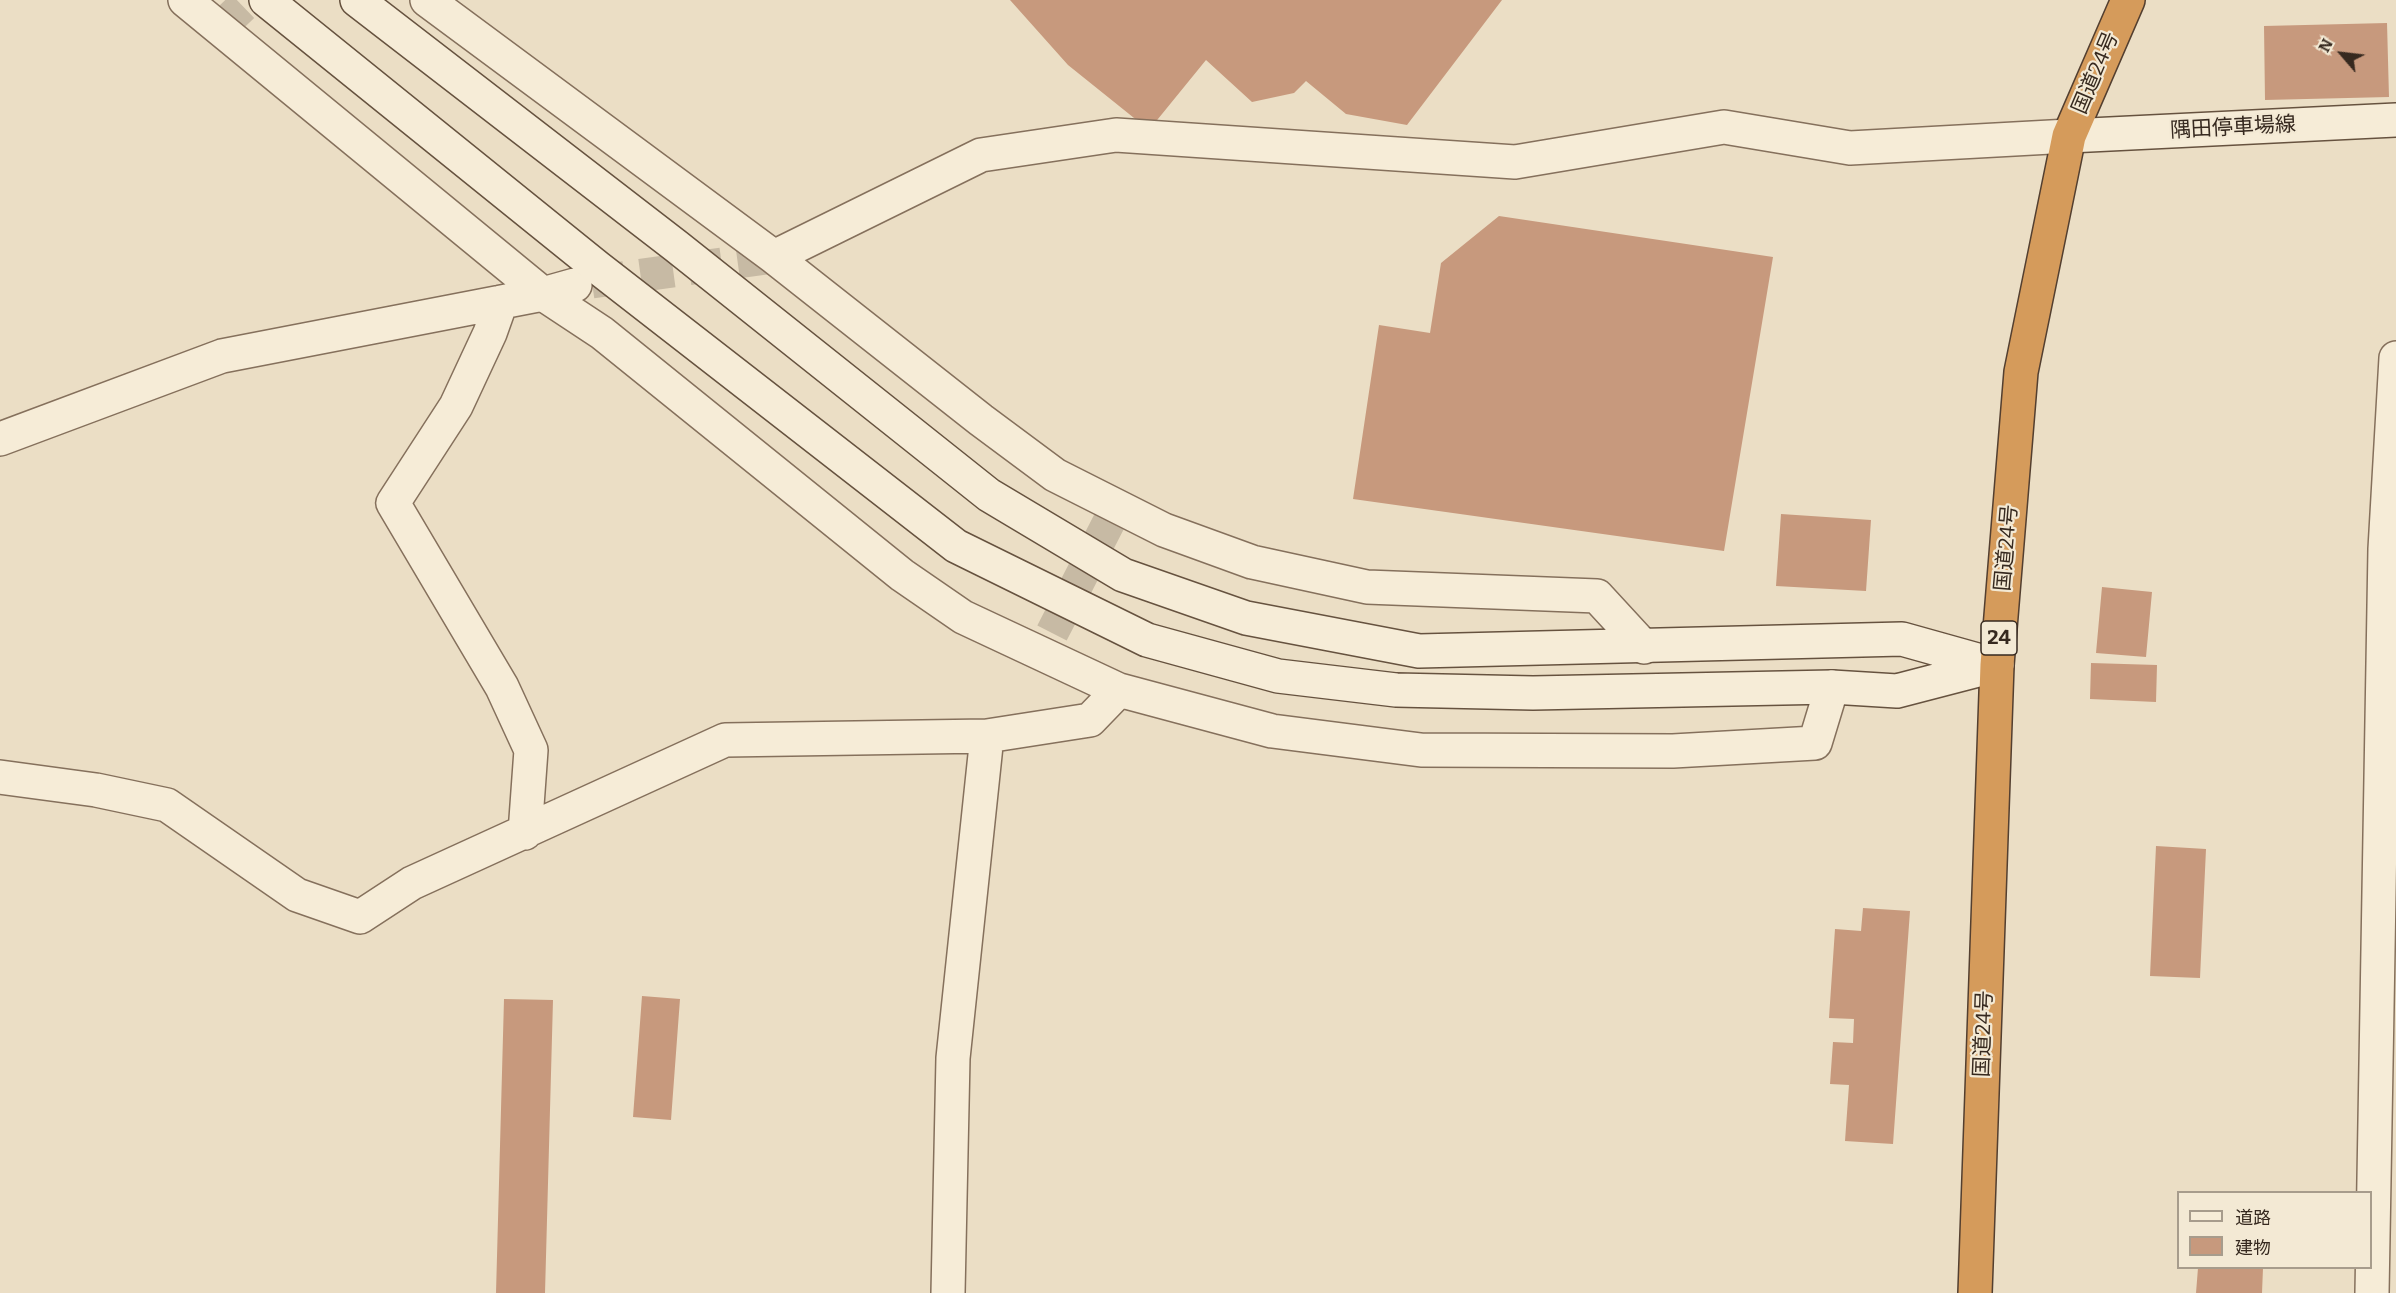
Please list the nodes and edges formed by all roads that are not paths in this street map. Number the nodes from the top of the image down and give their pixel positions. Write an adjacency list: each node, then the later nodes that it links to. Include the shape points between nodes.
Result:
1 (185, 0): 10 (street)
2 (266, 0): 16 (street, via 597,267 956,546 1147,640 1278,676 1396,690 1533,693)
3 (357, 0): 14 (street, via 989,495 1123,575 1246,618 1419,651)
4 (427, 0): 8 (street)
5 (2128, 0): 7 (highway, 国道24号 / 24)
6 (2396, 120): 7 (street, 隅田停車場線)
7 (2069, 136): 8 (street, 隅田停車場線, via 1850,148 1724,127 1515,162 1116,135 981,155); 15 (highway, 国道24号 / 24, via 2021,372)
8 (774, 257): 14 (street, via 1054,475 1113,512 1252,562 1367,587 1597,596)
9 (574, 285): 10 (street)
10 (543, 294): 11 (street); 17 (street, via 602,333 902,575 963,617 1047,644)
11 (501, 302): 13 (street, via 222,356); 20 (street, via 456,406 393,503 502,687 531,750)
12 (2396, 358): 23 (street, via 2385,549)
13 (0, 439)
14 (1644, 647): 15 (street, via 1902,639)
15 (1997, 665): 16 (street, via 1897,691); 22 (highway, 国道24号 / 24)
16 (1832, 687): 17 (street, via 1815,743 1673,751 1421,750 1272,731)
17 (1119, 690): 18 (street, via 1090,720)
18 (987, 736): 20 (street, via 725,740); 21 (street, via 953,1058)
19 (0, 777): 20 (street, via 96,790 167,805 297,895 360,917 411,883)
20 (525, 833)
21 (948, 1293)
22 (1975, 1293)
23 (2372, 1293)

